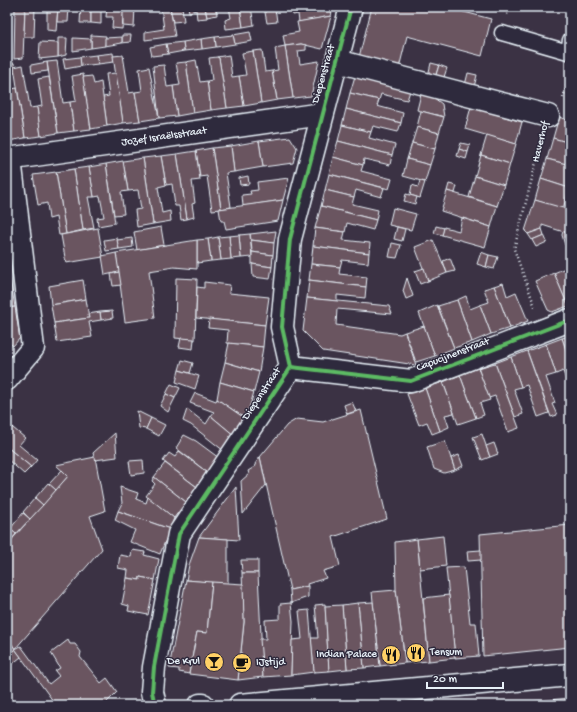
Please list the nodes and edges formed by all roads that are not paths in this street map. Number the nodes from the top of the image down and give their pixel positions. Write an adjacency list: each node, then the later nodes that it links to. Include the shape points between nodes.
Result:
1 (351, 7): 4 (street, Diepenstraat)
2 (502, 33): 3 (lane, via 568,52)
3 (570, 40)
4 (338, 61): 5 (street, Diepenstraat); 6 (street, Haverhof)
5 (322, 114): 7 (street, Jozef Israëlsstraat); 9 (street, Diepenstraat, via 290,239 282,327)
6 (548, 116)
7 (9, 159): 10 (street, via 33,348)
8 (570, 320): 9 (street, Capucijnenstraat, via 411,381)
9 (291, 367): 12 (street, Diepenstraat, via 179,534 154,667 152,692)
10 (7, 379)
11 (570, 675): 15 (street)
12 (155, 705)
13 (200, 705): 14 (street)
14 (203, 705)
15 (240, 705)

